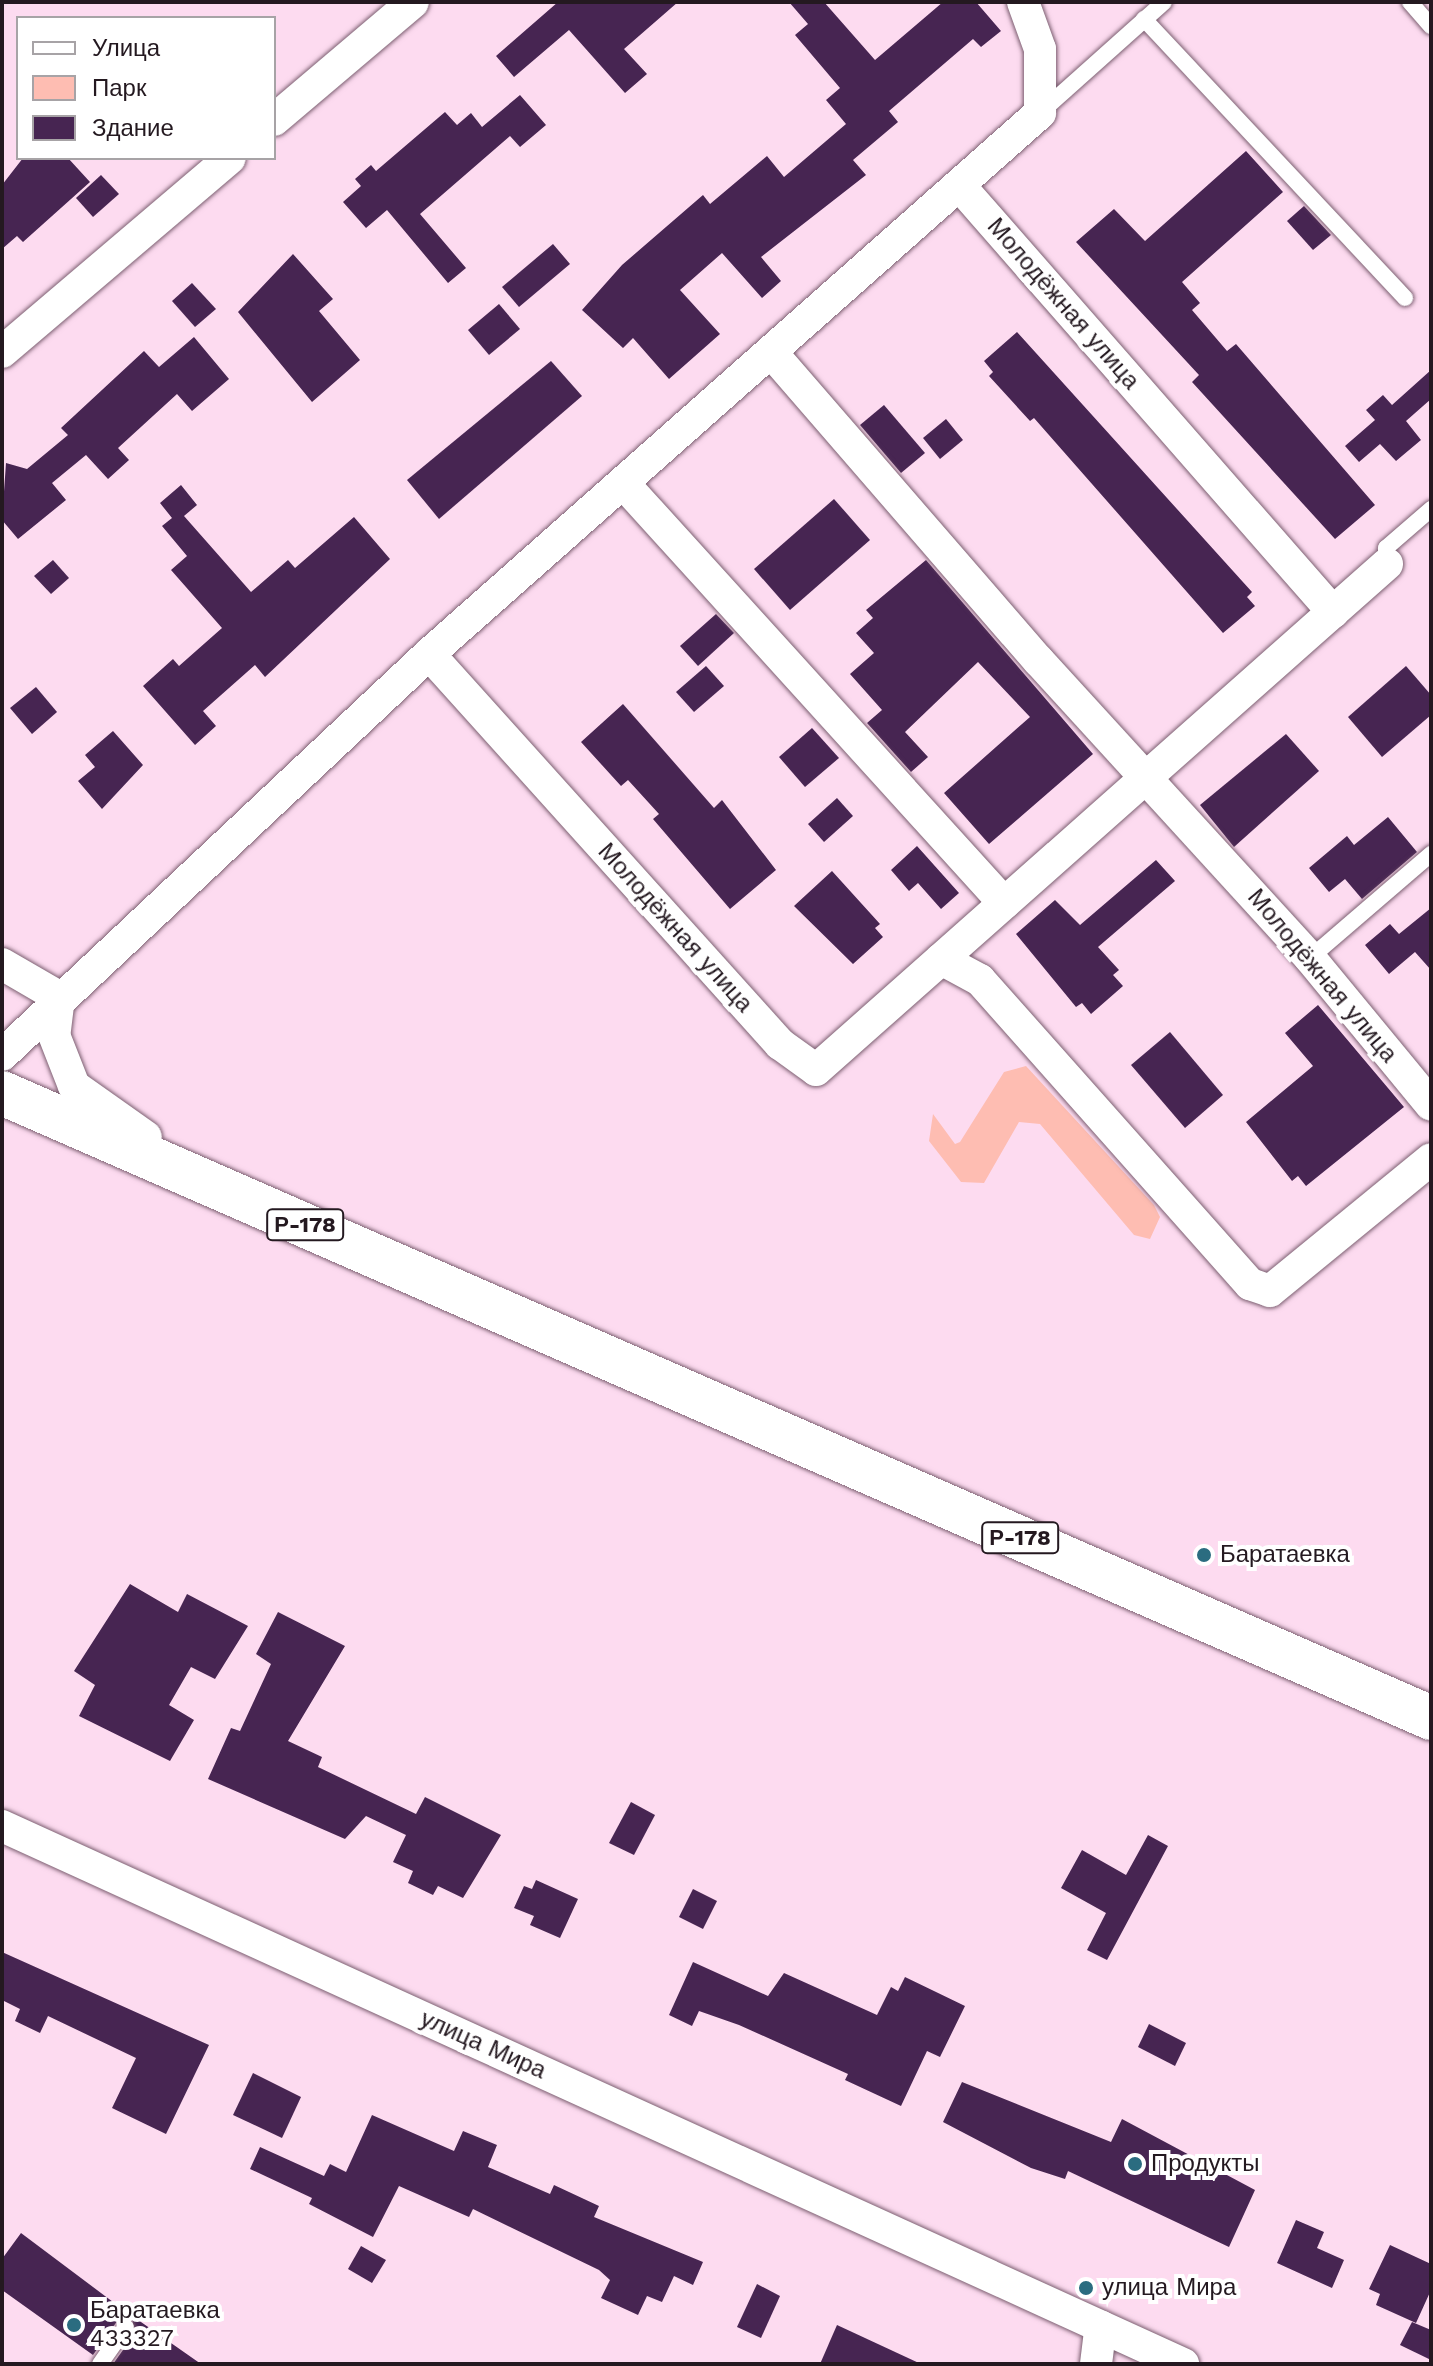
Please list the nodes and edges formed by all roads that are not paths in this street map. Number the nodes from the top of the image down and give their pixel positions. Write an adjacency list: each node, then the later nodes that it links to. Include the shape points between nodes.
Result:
1 (413, 2): 8 (street)
2 (1023, 2): 7 (street, via 1040,49)
3 (1164, 2): 5 (lane)
4 (1410, 2): 6 (lane)
5 (1144, 19): 7 (lane); 11 (lane)
6 (1431, 26)
7 (1040, 113): 10 (street)
8 (276, 118)
9 (228, 160): 12 (street)
10 (959, 185): 13 (street); 17 (street, Молодёжная улица)
11 (1405, 298)
12 (2, 352)
13 (771, 352): 14 (street); 19 (street, Молодёжная улица, via 1039,661)
14 (624, 484): 18 (street); 21 (street)
15 (1431, 509): 16 (lane, via 1386,548)
16 (1387, 564): 17 (street, Молодёжная улица)
17 (1333, 612): 19 (street, Молодёжная улица)
18 (429, 654): 23 (street, Молодёжная улица, via 780,1044 816,1070); 25 (street)
19 (1149, 776): 21 (street, Молодёжная улица); 22 (street, Молодёжная улица)
20 (1431, 854): 22 (lane)
21 (1004, 903): 23 (street, Молодёжная улица)
22 (1310, 958): 28 (street, Молодёжная улица)
23 (941, 959): 29 (street, via 980,980 1250,1284 1270,1291)
24 (2, 964): 25 (street)
25 (59, 997): 26 (street); 30 (street, via 54,1035 74,1086 102,1112)
26 (2, 1055)
27 (2, 1093): 30 (highway, Р-178)
28 (1431, 1105)
29 (1429, 1165)
30 (279, 1214): 31 (highway, Р-178)
31 (1431, 1718)
32 (2, 1826): 33 (street, улица Мира)
33 (1101, 2326): 36 (street); 37 (street, улица Мира)
34 (126, 2327): 35 (lane)
35 (100, 2364)
36 (1096, 2364)
37 (1183, 2364)

